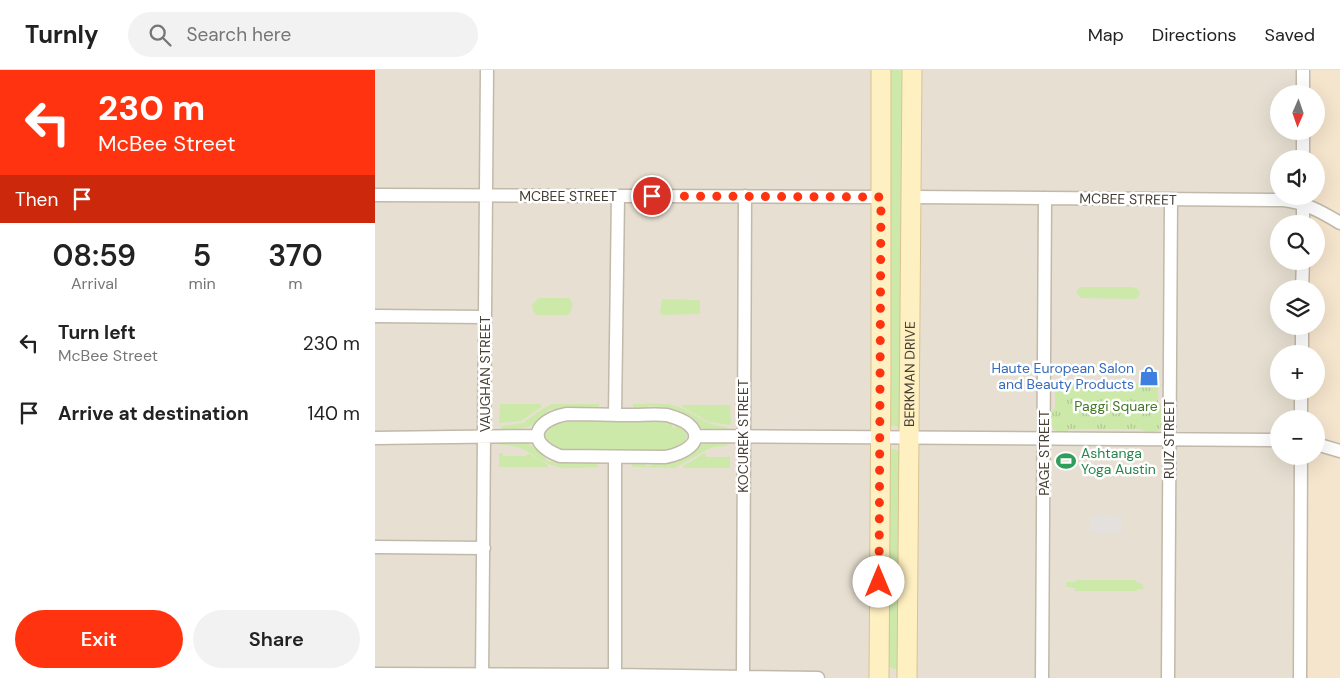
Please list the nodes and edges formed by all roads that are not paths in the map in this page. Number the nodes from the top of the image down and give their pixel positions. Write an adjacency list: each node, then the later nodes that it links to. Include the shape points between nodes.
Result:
1 (487, 70): 7 (street, VAUGHAN STREET)
2 (881, 70): 10 (street, BERKMAN DRIVE)
3 (912, 70): 11 (street, BERKMAN DRIVE)
4 (1303, 70): 5 (street)
5 (1303, 85)
6 (375, 195): 7 (street, MCBEE STREET)
7 (486, 196): 8 (street, MCBEE STREET); 18 (street, VAUGHAN STREET)
8 (617, 196): 9 (street, MCBEE STREET); 19 (street)
9 (745, 196): 10 (street, MCBEE STREET); 23 (street, KOCUREK STREET)
10 (881, 197): 25 (street, BERKMAN DRIVE)
11 (911, 197): 12 (street, MCBEE STREET); 26 (street, BERKMAN DRIVE)
12 (1045, 198): 13 (street, MCBEE STREET); 27 (street, PAGE STREET)
13 (1171, 199): 14 (street, MCBEE STREET); 28 (street, RUIZ STREET)
14 (1270, 200)
15 (1310, 205): 16 (street, MCBEE STREET)
16 (1340, 223)
17 (375, 316): 18 (street)
18 (485, 317): 20 (street, VAUGHAN STREET)
19 (615, 415): 21 (street, via 555,416 539,427); 22 (street, via 672,416 693,429)
20 (485, 435): 21 (street); 24 (street, via 469,438); 35 (street, VAUGHAN STREET)
21 (538, 436): 32 (street, via 542,446 561,456)
22 (695, 436): 23 (street); 32 (street, via 693,444 678,455)
23 (743, 437): 25 (street); 39 (street, KOCUREK STREET)
24 (375, 438)
25 (880, 438): 26 (street); 41 (street, BERKMAN DRIVE)
26 (908, 438): 27 (street); 42 (street, BERKMAN DRIVE)
27 (1044, 439): 28 (street); 43 (street, PAGE STREET)
28 (1170, 440): 29 (street); 44 (street, RUIZ STREET)
29 (1270, 440)
30 (1325, 447): 31 (street)
31 (1340, 451)
32 (615, 457): 37 (street)
33 (1301, 465): 45 (street)
34 (375, 547): 35 (street)
35 (484, 548): 38 (street, VAUGHAN STREET)
36 (375, 674): 38 (street)
37 (615, 675): 38 (street); 39 (street)
38 (482, 676)
39 (743, 677): 40 (street)
40 (818, 678)
41 (879, 678)
42 (907, 678)
43 (1042, 678)
44 (1168, 678)
45 (1300, 678)

